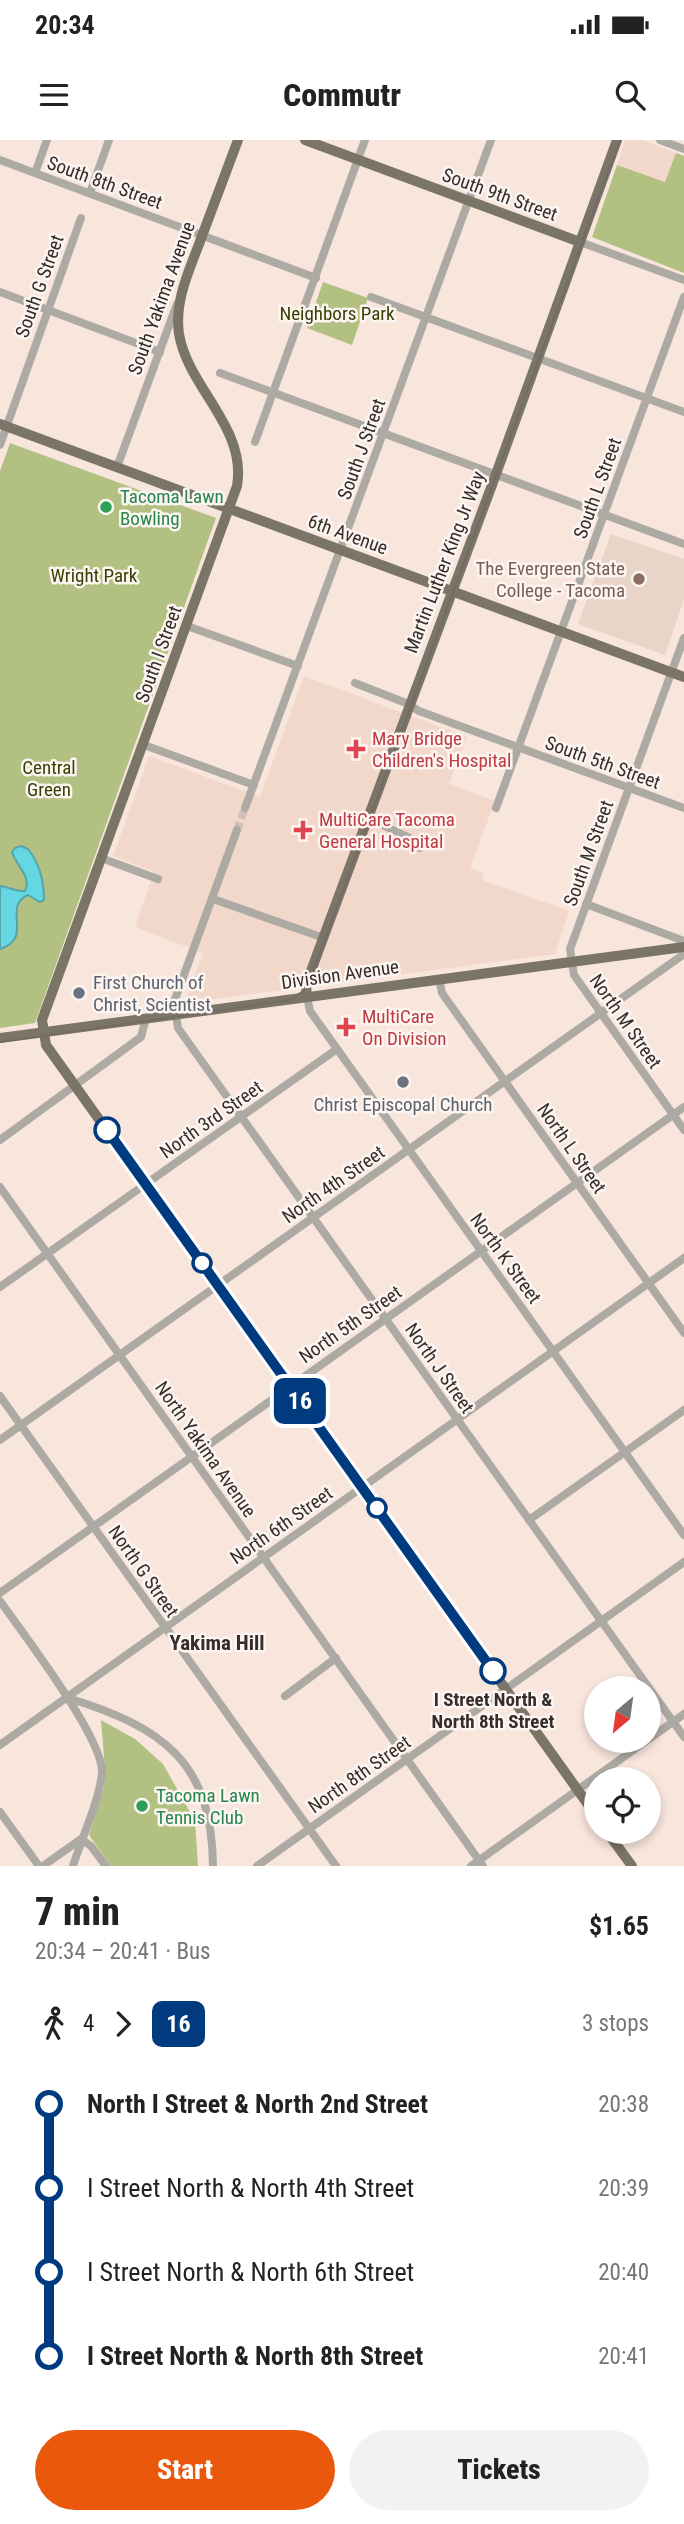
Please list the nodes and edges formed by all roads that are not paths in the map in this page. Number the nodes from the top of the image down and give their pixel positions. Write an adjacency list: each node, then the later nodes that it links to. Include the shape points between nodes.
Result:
1 (47, 140): 12 (street)
2 (109, 140): 13 (street)
3 (238, 140): 16 (main road, South Yakima Avenue)
4 (305, 140): 11 (main road, South 9th Street)
5 (365, 140): 11 (street)
6 (492, 140): 14 (street, South J Street)
7 (617, 140): 17 (main road, Martin Luther King Jr Way)
8 (660, 140): 9 (street)
9 (684, 149)
10 (0, 160): 12 (street, South 8th Street)
11 (358, 160): 14 (main road, South 9th Street); 18 (street)
12 (35, 173): 13 (street, South 8th Street)
13 (90, 193): 16 (street, South 8th Street)
14 (469, 201): 17 (main road, South 9th Street); 25 (street, South J Street)
15 (81, 218): 24 (street, South G Street)
16 (203, 235): 18 (street, South 8th Street); 20 (main road, South Yakima Avenue)
17 (580, 242): 19 (street, South 9th Street); 27 (main road, Martin Luther King Jr Way)
18 (316, 278): 29 (street)
19 (684, 280)
20 (183, 288): 26 (street, South Yakima Avenue); 38 (main road, South I Street, via 178,314 181,341 235,450 239,478)
21 (0, 292): 24 (street)
22 (371, 297): 25 (street)
23 (684, 297): 30 (street, South L Street)
24 (48, 310): 26 (street); 32 (street, South G Street)
25 (426, 317): 27 (street); 33 (street, South J Street)
26 (160, 352): 36 (street, South Yakima Avenue)
27 (537, 358): 30 (street); 37 (main road, Martin Luther King Jr Way)
28 (220, 373): 29 (street)
29 (273, 392): 33 (street); 34 (street)
30 (647, 399): 31 (street); 39 (street, South L Street)
31 (684, 412)
32 (3, 425): 35 (street, South G Street); 36 (main road, 6th Avenue)
33 (384, 433): 37 (street); 41 (street, South J Street)
34 (255, 442)
35 (0, 445)
36 (117, 467): 38 (main road, 6th Avenue)
37 (496, 474): 39 (street); 42 (main road, Martin Luther King Jr Way)
38 (230, 509): 41 (main road, 6th Avenue); 43 (main road, South I Street)
39 (604, 515): 40 (street); 44 (street, South L Street)
40 (684, 544)
41 (341, 550): 42 (main road, 6th Avenue); 46 (street, South J Street)
42 (451, 590): 44 (main road, 6th Avenue); 50 (main road, Martin Luther King Jr Way)
43 (187, 626): 46 (street); 51 (main road, South I Street)
44 (561, 631): 47 (main road, 6th Avenue); 52 (street, South L Street)
45 (684, 638): 47 (street, South M Street)
46 (298, 666): 53 (street, South J Street)
47 (671, 672): 48 (main road, 6th Avenue); 54 (street, South M Street)
48 (684, 677)
49 (355, 683): 50 (street, South 5th Street)
50 (409, 705): 52 (street, South 5th Street); 58 (main road, Martin Luther King Jr Way)
51 (144, 745): 53 (street); 61 (main road, South I Street)
52 (519, 747): 54 (street, South 5th Street); 56 (street, South L Street)
53 (254, 785): 55 (street, South J Street)
54 (629, 788): 57 (street, South 5th Street); 64 (street, South M Street)
55 (245, 808)
56 (496, 808)
57 (684, 808)
58 (368, 818): 60 (street, via 414,839); 65 (main road, Martin Luther King Jr Way)
59 (237, 831): 63 (street)
60 (420, 848)
61 (101, 858): 62 (street); 75 (main road, South I Street, via 42,1020)
62 (158, 879)
63 (213, 899): 65 (street); 73 (street, via 174,1002)
64 (586, 904): 66 (street); 69 (street, South M Street, via 570,948)
65 (324, 939): 71 (main road, Martin Luther King Jr Way, via 306,985)
66 (684, 941)
67 (684, 947): 69 (main road, Division Avenue)
68 (684, 954): 72 (street, North 4th Street)
69 (572, 962): 70 (main road, Division Avenue); 72 (street, North M Street, via 573,975)
70 (439, 979): 71 (main road, Division Avenue); 78 (street, North L Street, via 442,993)
71 (307, 997): 73 (main road, Division Avenue); 77 (street, North K Street, via 310,1011)
72 (600, 1013): 78 (street, North 4th Street); 81 (street, North M Street)
73 (175, 1015): 74 (main road, Division Avenue); 82 (street, North J Street, via 178,1028)
74 (146, 1018): 75 (main road, Division Avenue); 79 (street, via 141,1037)
75 (44, 1032): 76 (main road, Division Avenue); 79 (main road, via 46,1045)
76 (0, 1038)
77 (337, 1049): 82 (street, North 3rd Street); 85 (street, North K Street)
78 (505, 1081): 85 (street, North 4th Street); 86 (street, North L Street)
79 (74, 1084): 84 (street); 87 (main road)
80 (684, 1107): 81 (street, North 5th Street)
81 (673, 1115): 83 (street, North M Street); 86 (street, North 5th Street)
82 (242, 1116): 87 (street, North 3rd Street); 89 (street, North J Street)
83 (684, 1130)
84 (0, 1139)
85 (409, 1149): 89 (street, North 4th Street); 90 (street, North K Street)
86 (577, 1182): 90 (street, North 5th Street); 93 (street, North L Street)
87 (146, 1184): 91 (street, North 3rd Street); 94 (main road)
88 (0, 1186): 91 (street, North Yakima Avenue)
89 (314, 1217): 94 (street, North 4th Street); 96 (street, North J Street)
90 (481, 1250): 96 (street, North 5th Street); 98 (street, North K Street)
91 (47, 1254): 95 (street, North 3rd Street); 99 (street, North Yakima Avenue)
92 (684, 1258): 93 (street, North 6th Street)
93 (648, 1283): 97 (street, North L Street); 98 (street, North 6th Street)
94 (218, 1285): 99 (street, North 4th Street); 100 (main road)
95 (0, 1287)
96 (385, 1318): 100 (street, North 5th Street); 103 (street, North J Street)
97 (684, 1333)
98 (553, 1351): 103 (street, North 6th Street); 106 (street, North K Street)
99 (120, 1355): 104 (street, North 4th Street); 107 (street, North Yakima Avenue)
100 (290, 1386): 107 (street, North 5th Street); 108 (main road)
101 (0, 1396): 104 (street, North G Street)
102 (684, 1410): 106 (street)
103 (457, 1419): 108 (street, North 6th Street); 109 (street, North J Street)
104 (21, 1426): 105 (street, North 4th Street); 110 (street, North G Street)
105 (0, 1440)
106 (625, 1452): 109 (street); 111 (street, North K Street)
107 (191, 1456): 110 (street, North 5th Street); 112 (street, North Yakima Avenue)
108 (362, 1487): 112 (street, North 6th Street); 119 (main road)
109 (529, 1520): 116 (street, North J Street)
110 (93, 1526): 114 (street, North 5th Street); 117 (street, North G Street)
111 (684, 1535)
112 (263, 1557): 117 (street, North 6th Street); 118 (street, North Yakima Avenue)
113 (684, 1562): 116 (street, North 8th Street)
114 (0, 1593)
115 (0, 1601): 121 (street)
116 (602, 1621): 119 (street, North 8th Street); 123 (street, North J Street)
117 (164, 1627): 121 (street, North 6th Street); 132 (street, North G Street)
118 (336, 1658): 120 (street); 128 (street, North Yakima Avenue)
119 (505, 1689): 128 (street, North 8th Street); 129 (main road)
120 (285, 1696)
121 (68, 1698): 126 (street, North 6th Street); 133 (street, via 102,1764 99,1788); 139 (street, via 138,1725 181,1760 206,1802)
122 (684, 1714): 123 (street)
123 (673, 1722): 124 (street); 125 (street, North J Street)
124 (662, 1730)
125 (684, 1737)
126 (0, 1745)
127 (628, 1754): 129 (street)
128 (408, 1759): 132 (street, North 8th Street); 135 (street, North Yakima Avenue)
129 (577, 1790): 130 (main road); 135 (street)
130 (584, 1799)
131 (0, 1812): 136 (street)
132 (309, 1828): 140 (street, North 8th Street); 141 (street, North G Street)
133 (81, 1839): 136 (street); 137 (street); 138 (street)
134 (616, 1844): 143 (main road)
135 (481, 1863): 142 (street)
136 (41, 1866)
137 (73, 1866)
138 (106, 1866)
139 (213, 1866)
140 (257, 1866)
141 (336, 1866)
142 (471, 1866)
143 (632, 1866)

